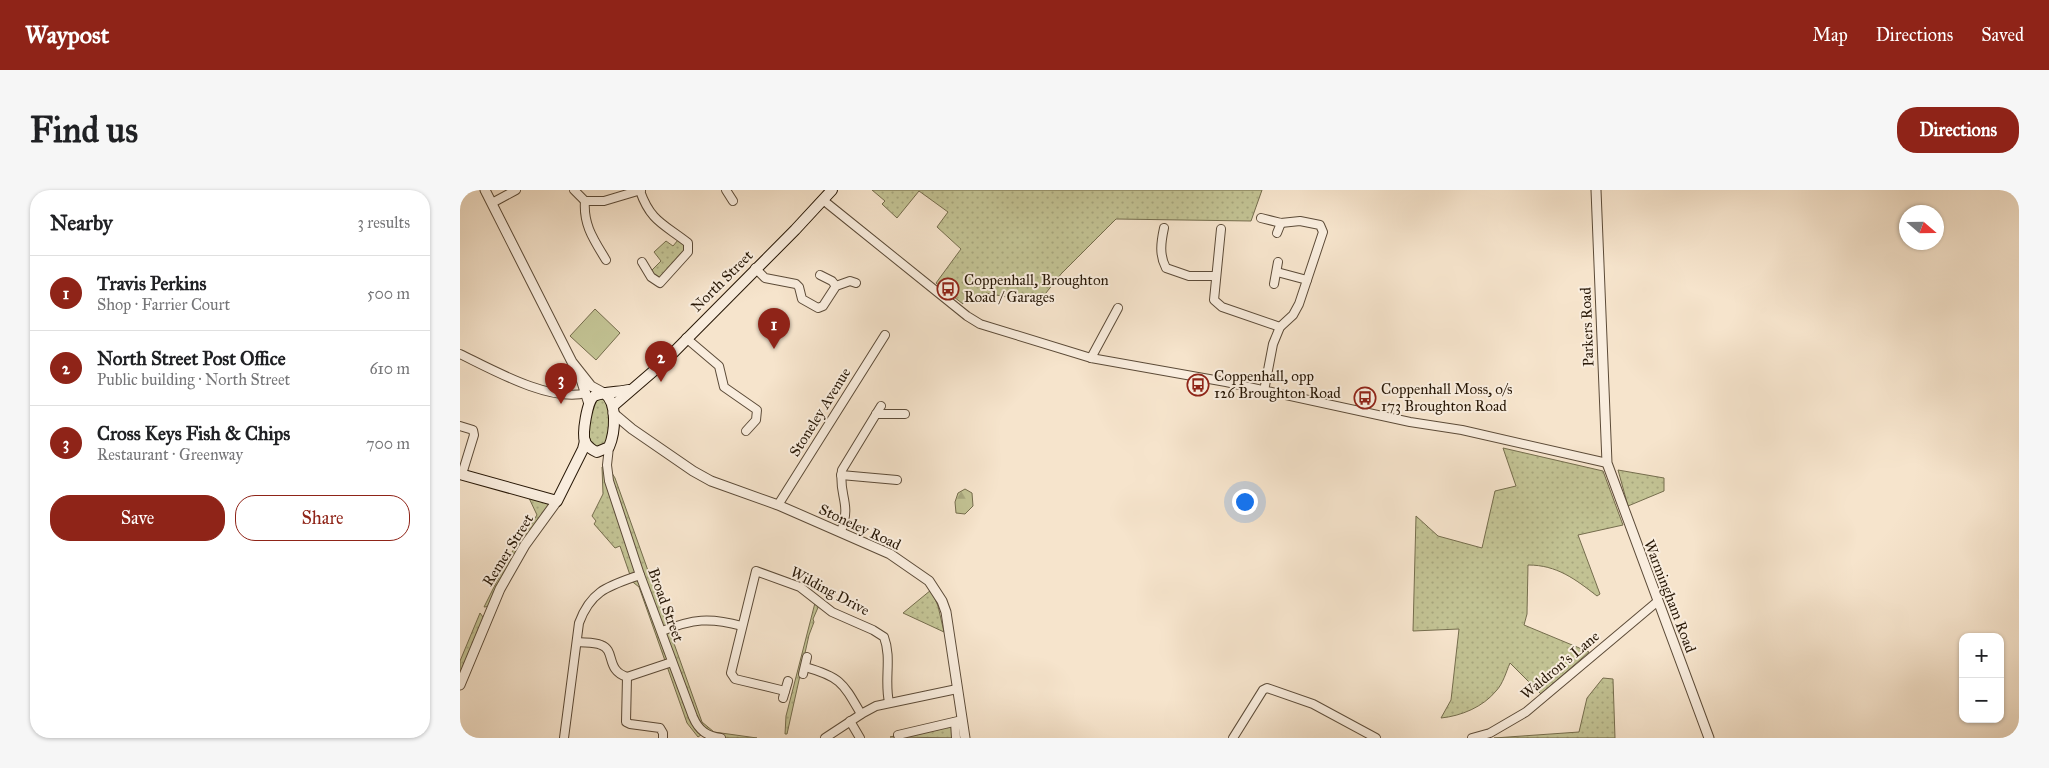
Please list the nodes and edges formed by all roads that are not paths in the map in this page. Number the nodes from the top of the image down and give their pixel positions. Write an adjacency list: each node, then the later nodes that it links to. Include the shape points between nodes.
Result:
1 (484, 190): 9 (street)
2 (516, 190): 9 (street)
3 (832, 190): 7 (main road, North Street)
4 (1596, 190): 52 (street, Parkers Road)
5 (574, 191): 8 (street)
6 (640, 191): 8 (street, via 604,201); 16 (street, via 647,210 688,243 689,248 660,283)
7 (823, 200): 18 (main road, North Street); 31 (street, via 980,324)
8 (585, 201): 15 (street, via 588,228)
9 (492, 203): 32 (street)
10 (1261, 218): 11 (street)
11 (1280, 223): 14 (street); 22 (street, via 1300,221 1320,225 1323,232)
12 (1164, 228): 21 (street, via 1161,246 1166,268 1189,276)
13 (1221, 229): 21 (street)
14 (1277, 233)
15 (606, 260)
16 (642, 262)
17 (1278, 262): 19 (street)
18 (755, 268): 25 (street, via 765,278 796,284 802,299 818,308 823,306); 29 (main road, North Street)
19 (1276, 272): 22 (street); 24 (street)
20 (820, 274): 25 (street)
21 (1216, 276): 27 (street, via 1214,300 1217,304)
22 (1307, 280): 27 (street, via 1293,315)
23 (856, 283): 25 (street, via 850,281)
24 (1274, 284)
25 (836, 286)
26 (1118, 308): 31 (street)
27 (1280, 327): 34 (street, via 1273,344)
28 (885, 335): 58 (street, Stoneley Avenue)
29 (686, 338): 33 (main road, North Street, via 664,362); 41 (street, via 719,366 724,387)
30 (462, 354): 35 (street, via 512,379 548,392)
31 (1091, 358): 34 (street)
32 (579, 373): 35 (street); 36 (street)
33 (630, 390): 36 (main road); 40 (main road, North Street)
34 (1264, 391): 52 (street, via 1462,430)
35 (586, 393): 37 (street)
36 (604, 394): 37 (main road, via 595,396); 40 (main road, via 610,399)
37 (589, 404): 48 (main road)
38 (762, 404): 41 (street)
39 (881, 406): 42 (street)
40 (613, 409): 45 (street, Stoneley Road); 47 (main road)
41 (757, 410): 46 (street, via 756,420)
42 (876, 414): 43 (street); 55 (street)
43 (905, 414)
44 (460, 426): 54 (street, via 473,430 474,435)
45 (632, 429): 47 (street, via 622,429); 58 (street, Stoneley Road, via 711,481)
46 (746, 432)
47 (613, 435): 49 (main road)
48 (585, 441): 50 (main road); 51 (main road, Remer Street)
49 (609, 447): 50 (main road); 53 (street, Broad Street)
50 (596, 451): 51 (main road); 53 (street, Broad Street)
51 (576, 461): 57 (main road, Remer Street)
52 (1607, 463): 61 (street, Warmingham Road)
53 (607, 464): 60 (street, Broad Street, via 609,481)
54 (461, 474): 57 (main road)
55 (841, 475): 56 (street); 59 (street, via 846,519)
56 (897, 480)
57 (557, 501): 69 (street, Remer Street, via 500,589)
58 (778, 505): 59 (street, Stoneley Road)
59 (841, 532): 70 (street, Stoneley Road, via 890,554 929,581 936,590 946,612)
60 (640, 575): 63 (street, Broad Street); 64 (street, via 606,587 595,596 584,608)
61 (1658, 601): 86 (street, Waldron's Lane, via 1526,712 1490,733); 87 (street, Warmingham Road)
62 (742, 626): 63 (street, via 693,620); 68 (street, via 732,677 784,695); 71 (street, Wilding Drive, via 756,571 800,587 832,612 884,637 888,650 886,688)
63 (662, 631): 66 (street, Broad Street)
64 (577, 642): 67 (street, via 601,644 606,648 614,669); 77 (street)
65 (808, 657): 72 (street, via 804,670 823,672 839,680)
66 (672, 662): 67 (street); 76 (street, Broad Street, via 697,726)
67 (627, 677): 78 (street, via 626,722 660,728)
68 (788, 681)
69 (460, 685)
70 (957, 688): 71 (street); 74 (street, Stoneley Road)
71 (889, 702): 72 (street)
72 (861, 714): 73 (street)
73 (850, 721): 80 (street); 81 (street)
74 (959, 721): 75 (street); 82 (street); 83 (street, Stoneley Road)
75 (898, 735)
76 (712, 737): 79 (street, Broad Street)
77 (564, 738)
78 (663, 738)
79 (722, 738)
80 (825, 738)
81 (860, 738)
82 (956, 738)
83 (965, 738)
84 (1233, 738): 85 (street, via 1267,688 1313,704)
85 (1376, 738)
86 (1472, 738)
87 (1709, 738)

